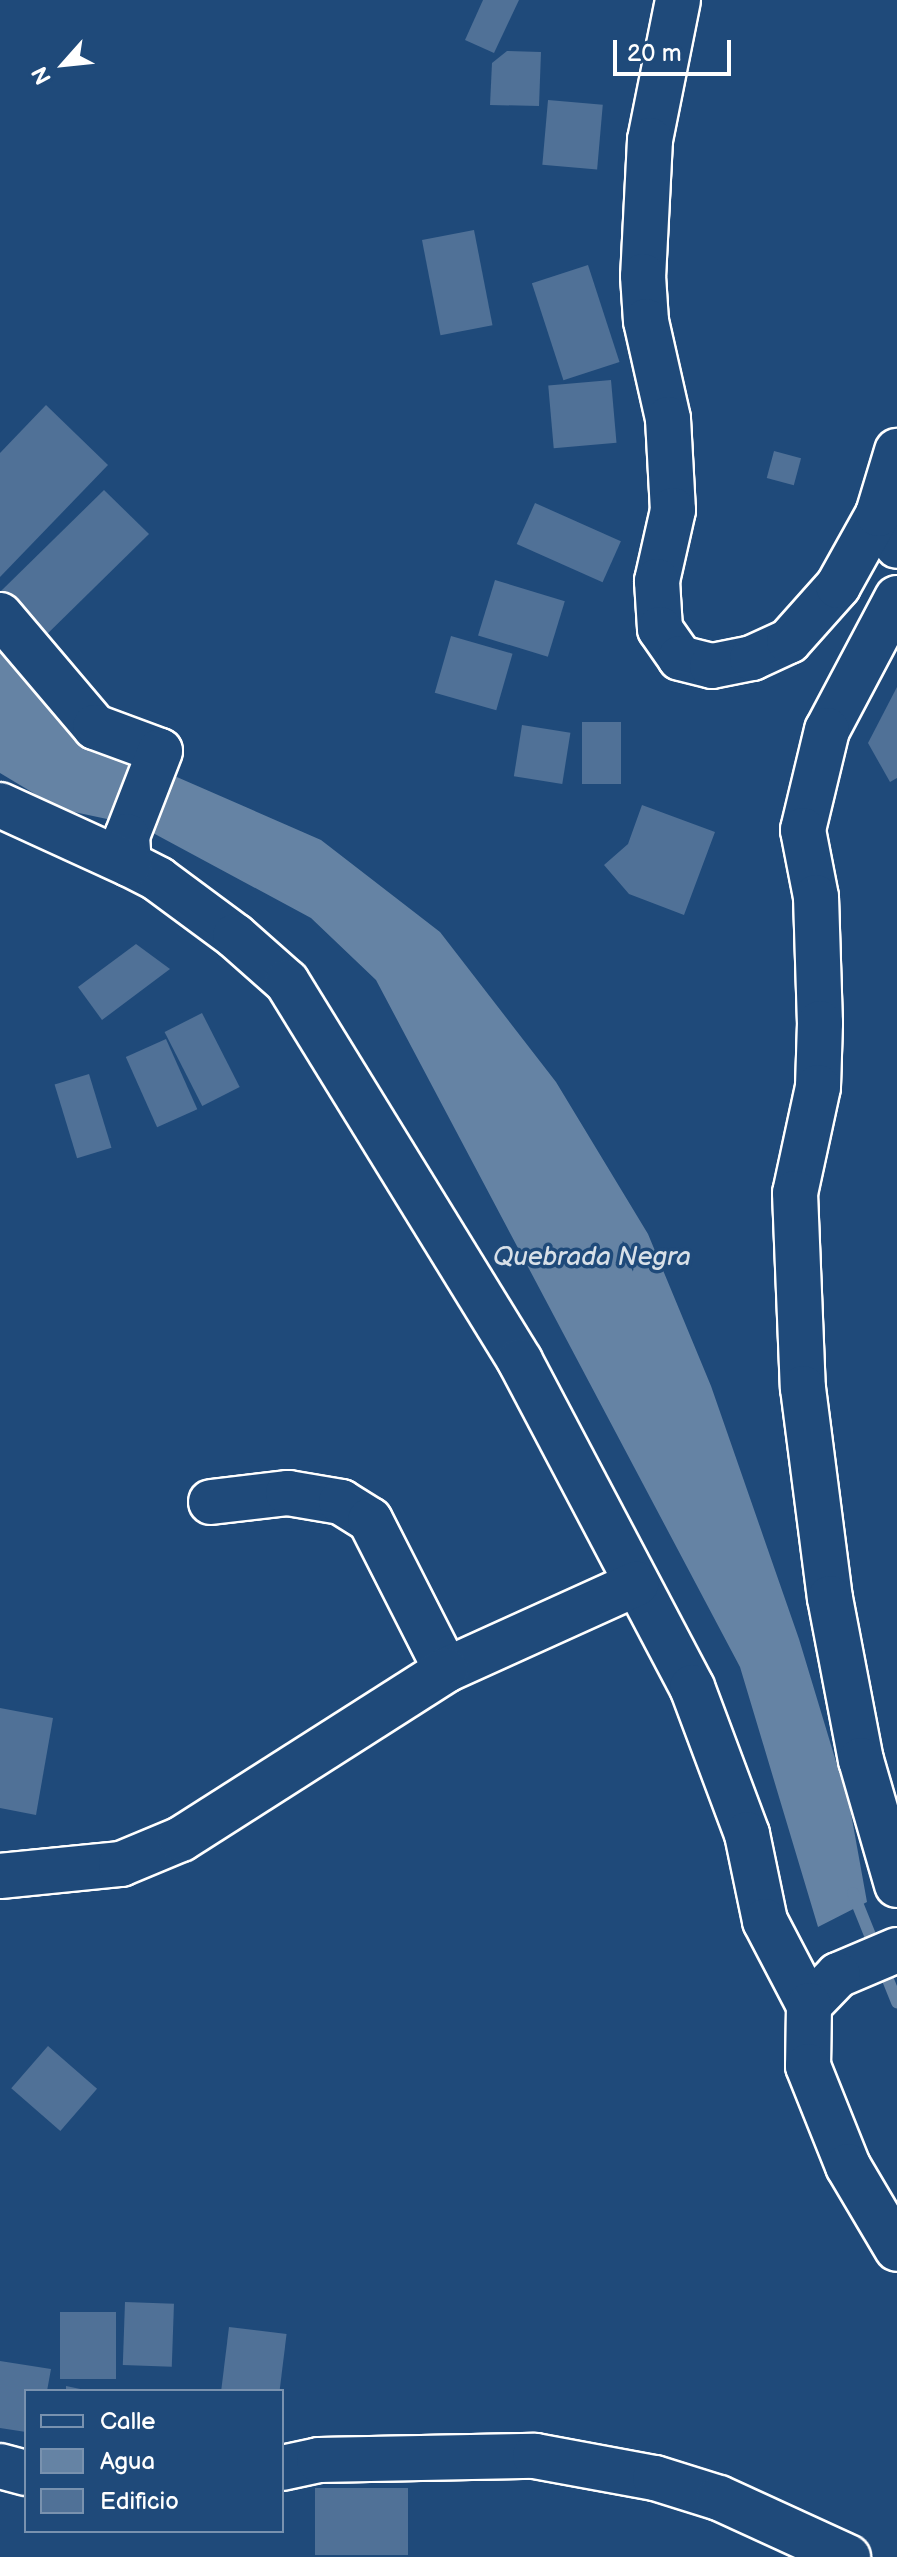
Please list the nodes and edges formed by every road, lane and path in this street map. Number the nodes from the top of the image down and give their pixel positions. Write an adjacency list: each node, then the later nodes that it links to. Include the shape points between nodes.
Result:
1 (678, 0): 3 (street, via 650,140 643,276 646,321 668,419 673,510 657,581 660,629 680,658 712,666 752,658 789,641)
2 (897, 451): 3 (street)
3 (888, 530)
4 (897, 598): 12 (street, via 827,730 805,817 816,897 820,1023 818,1087 795,1193 803,1388 830,1598 861,1760)
5 (0, 615): 7 (street, via 95,727 160,751)
6 (0, 805): 7 (street)
7 (128, 850): 9 (street, via 287,982 520,1361)
8 (211, 1502): 10 (street, via 288,1493 341,1502 370,1520)
9 (636, 1584): 10 (street); 14 (street, via 692,1687 747,1834 765,1921)
10 (446, 1670): 11 (street, via 181,1839 121,1864)
11 (0, 1876)
12 (897, 1885)
13 (895, 1951): 14 (street)
14 (824, 1990): 15 (street, via 808,2066 848,2166)
15 (897, 2249)
16 (0, 2466): 18 (street)
17 (284, 2468): 19 (street, via 319,2460 535,2456 655,2478 719,2498)
18 (24, 2472)
19 (848, 2557)

